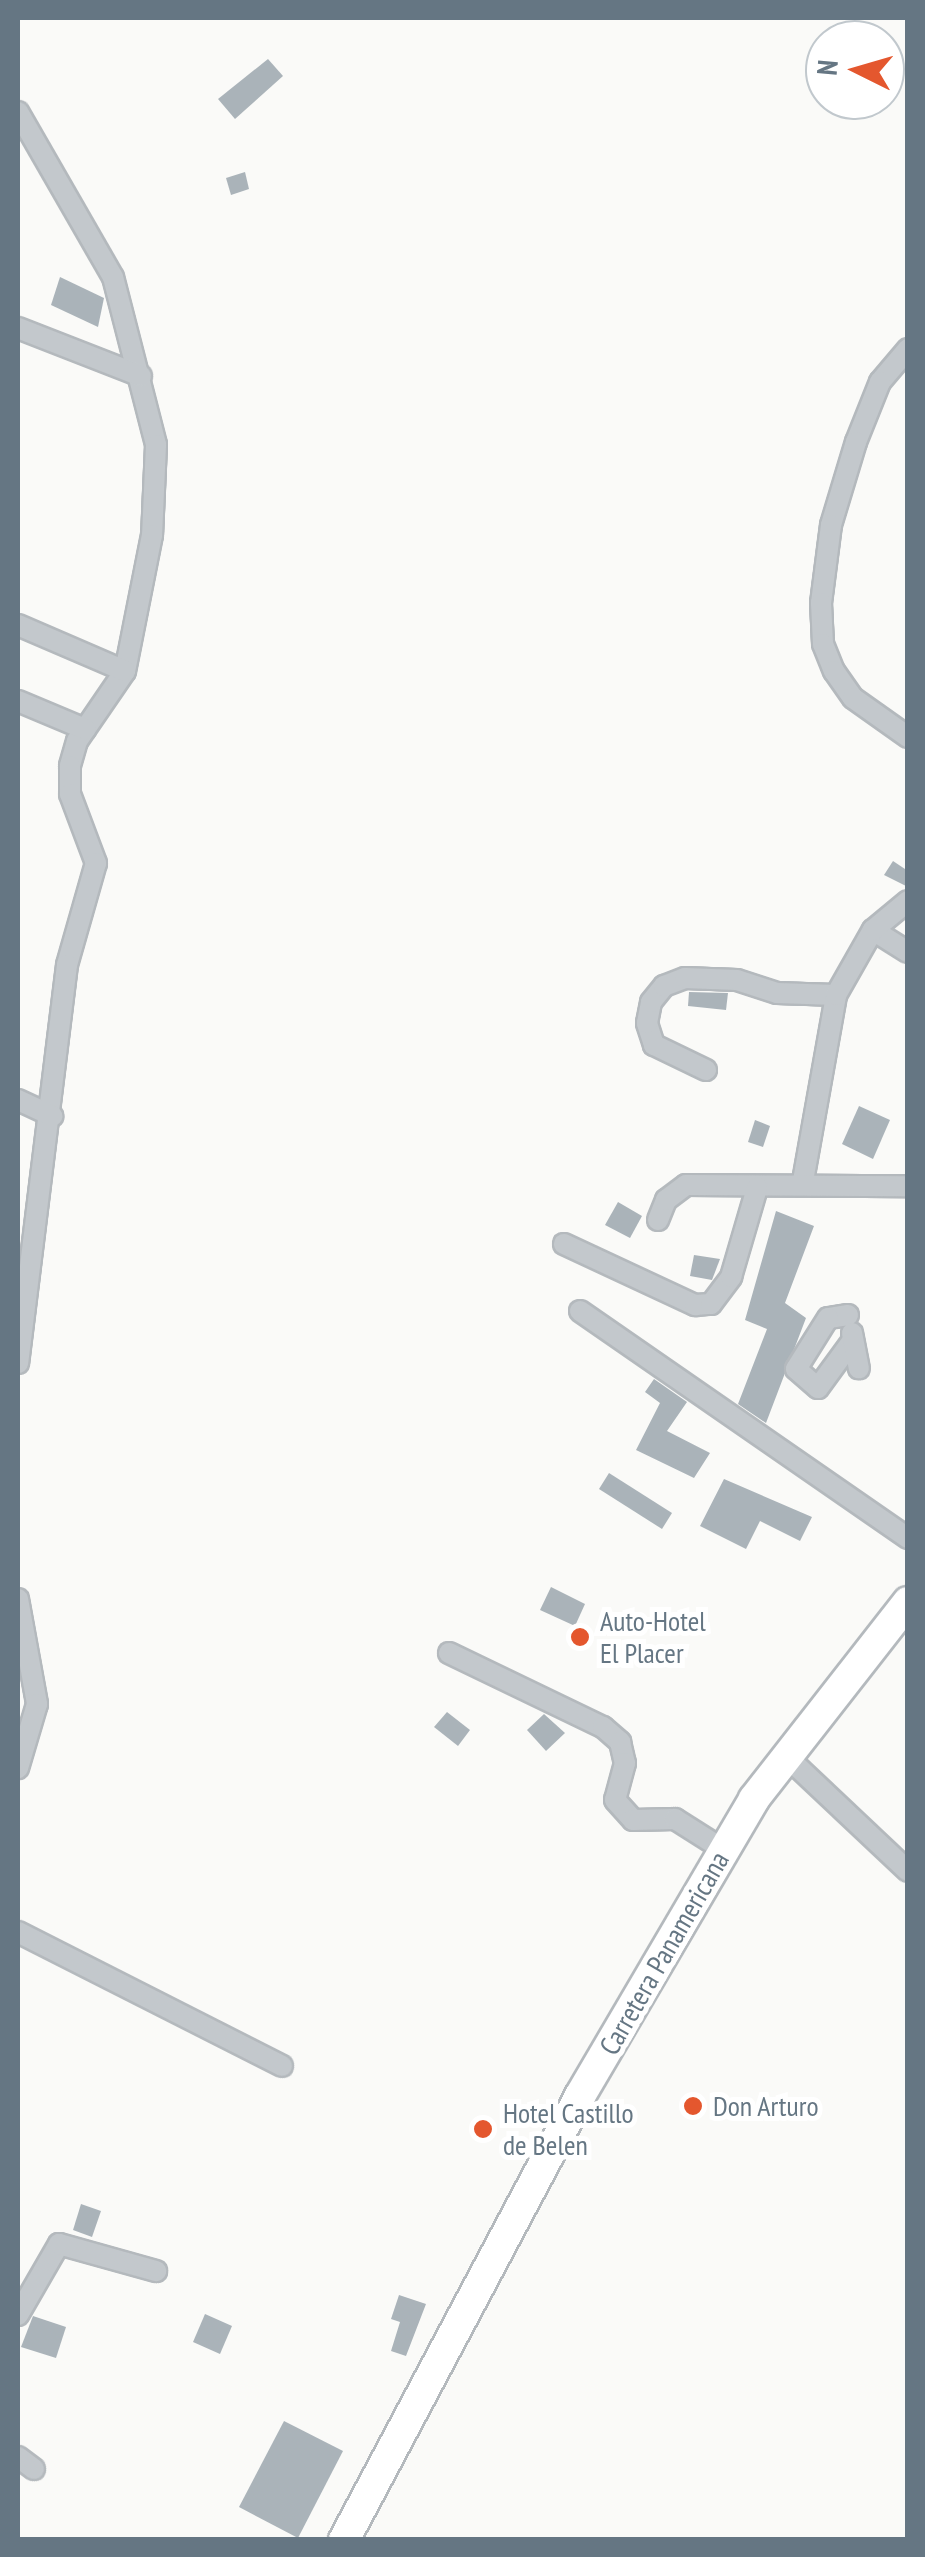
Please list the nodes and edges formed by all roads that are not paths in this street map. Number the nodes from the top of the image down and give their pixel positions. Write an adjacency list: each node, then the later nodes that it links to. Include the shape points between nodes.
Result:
1 (18, 112): 4 (street, via 113,277)
2 (18, 328): 4 (street)
3 (908, 349): 9 (street, via 880,382 856,442 831,526 821,603 822,644 834,671 853,698)
4 (140, 376): 6 (street, via 156,445 152,534)
5 (18, 625): 6 (street)
6 (125, 672): 8 (street)
7 (18, 701): 8 (street)
8 (85, 730): 16 (street, via 70,766 70,794 96,864 67,965)
9 (908, 737)
10 (908, 901): 11 (street)
11 (872, 930): 12 (street); 13 (street)
12 (908, 952)
13 (836, 995): 14 (street, via 776,994 723,979 685,978 664,986 651,1002 647,1023 654,1045); 17 (street)
14 (706, 1070)
15 (18, 1100): 16 (street)
16 (53, 1116): 26 (street)
17 (803, 1181): 18 (street); 19 (street)
18 (908, 1186)
19 (757, 1188): 20 (street, via 686,1184 666,1200); 21 (street, via 732,1277 711,1304 695,1305)
20 (658, 1220)
21 (564, 1244)
22 (580, 1311): 28 (street)
23 (848, 1315): 24 (street, via 835,1310); 25 (street); 25 (street, via 828,1318 796,1369 818,1388)
24 (806, 1318)
25 (853, 1340): 27 (street)
26 (18, 1364)
27 (860, 1368)
28 (908, 1538)
29 (18, 1599): 32 (street)
30 (908, 1602): 33 (highway, Carretera Panamericana)
31 (449, 1652): 35 (street, via 603,1727 625,1752 614,1787 623,1812 633,1820 676,1819)
32 (27, 1699): 34 (street)
33 (787, 1757): 35 (highway, Carretera Panamericana); 36 (street)
34 (18, 1768)
35 (724, 1850): 41 (highway, Carretera Panamericana, via 580,2096)
36 (908, 1871)
37 (18, 1932): 38 (street)
38 (282, 2066)
39 (156, 2271): 40 (street, via 59,2244)
40 (18, 2315)
41 (344, 2540)

